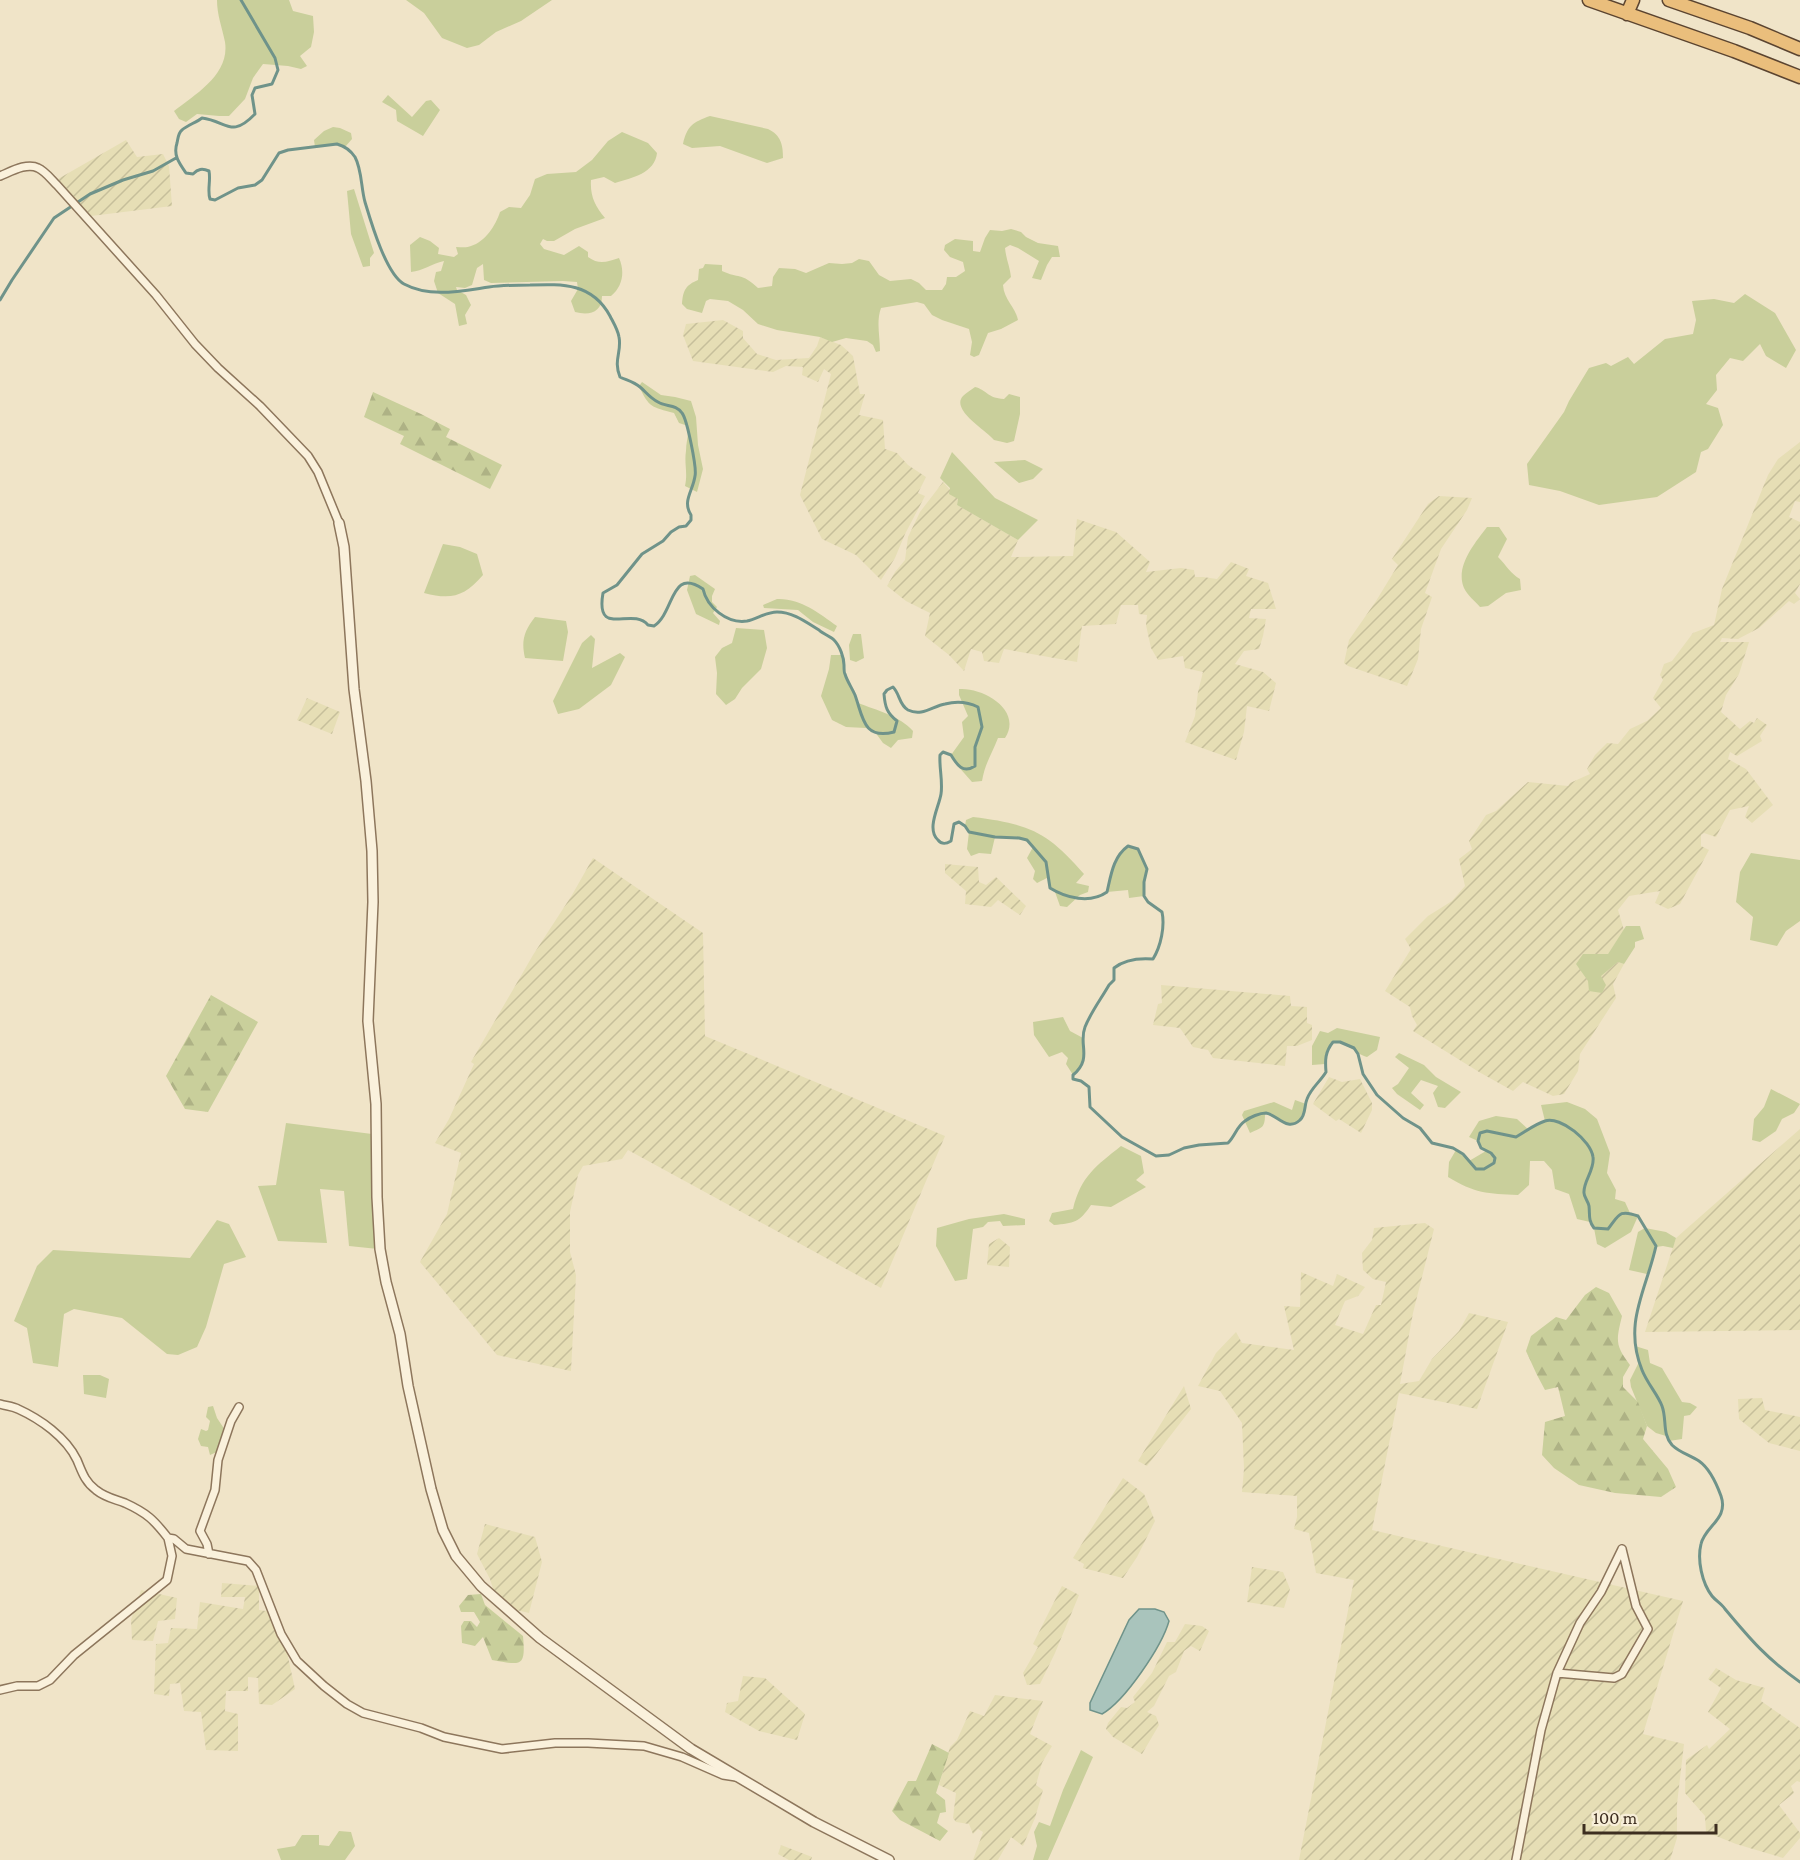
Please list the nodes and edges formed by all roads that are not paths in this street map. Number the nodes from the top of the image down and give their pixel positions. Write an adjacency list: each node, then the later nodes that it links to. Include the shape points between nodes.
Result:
1 (1588, 0): 4 (highway)
2 (1633, 0): 4 (highway)
3 (1669, 0): 5 (highway)
4 (1627, 14): 6 (highway)
5 (1800, 49)
6 (1800, 77)
7 (0, 176): 8 (street, via 33,166 57,184 195,344 308,456)
8 (339, 523): 15 (street, via 372,851 368,1021 376,1104 380,1249 443,1530 456,1556 482,1586 540,1638 691,1749)
9 (0, 1404): 11 (street, via 16,1408 49,1427 63,1440 94,1489 153,1519)
10 (239, 1407): 12 (street, via 218,1460 215,1490 200,1531)
11 (168, 1538): 12 (street, via 186,1549); 14 (street, via 172,1556 167,1580 74,1655 50,1680 38,1686)
12 (209, 1554): 15 (street, via 248,1561 256,1570 280,1634 297,1661 363,1713 501,1749 555,1743 644,1746 723,1775)
13 (1557, 1672): 13 (street, via 1614,1678 1622,1674 1648,1629 1636,1606 1622,1549); 17 (street, via 1541,1730)
14 (0, 1690)
15 (739, 1777): 16 (street, via 814,1822)
16 (889, 1860)
17 (1516, 1860)

